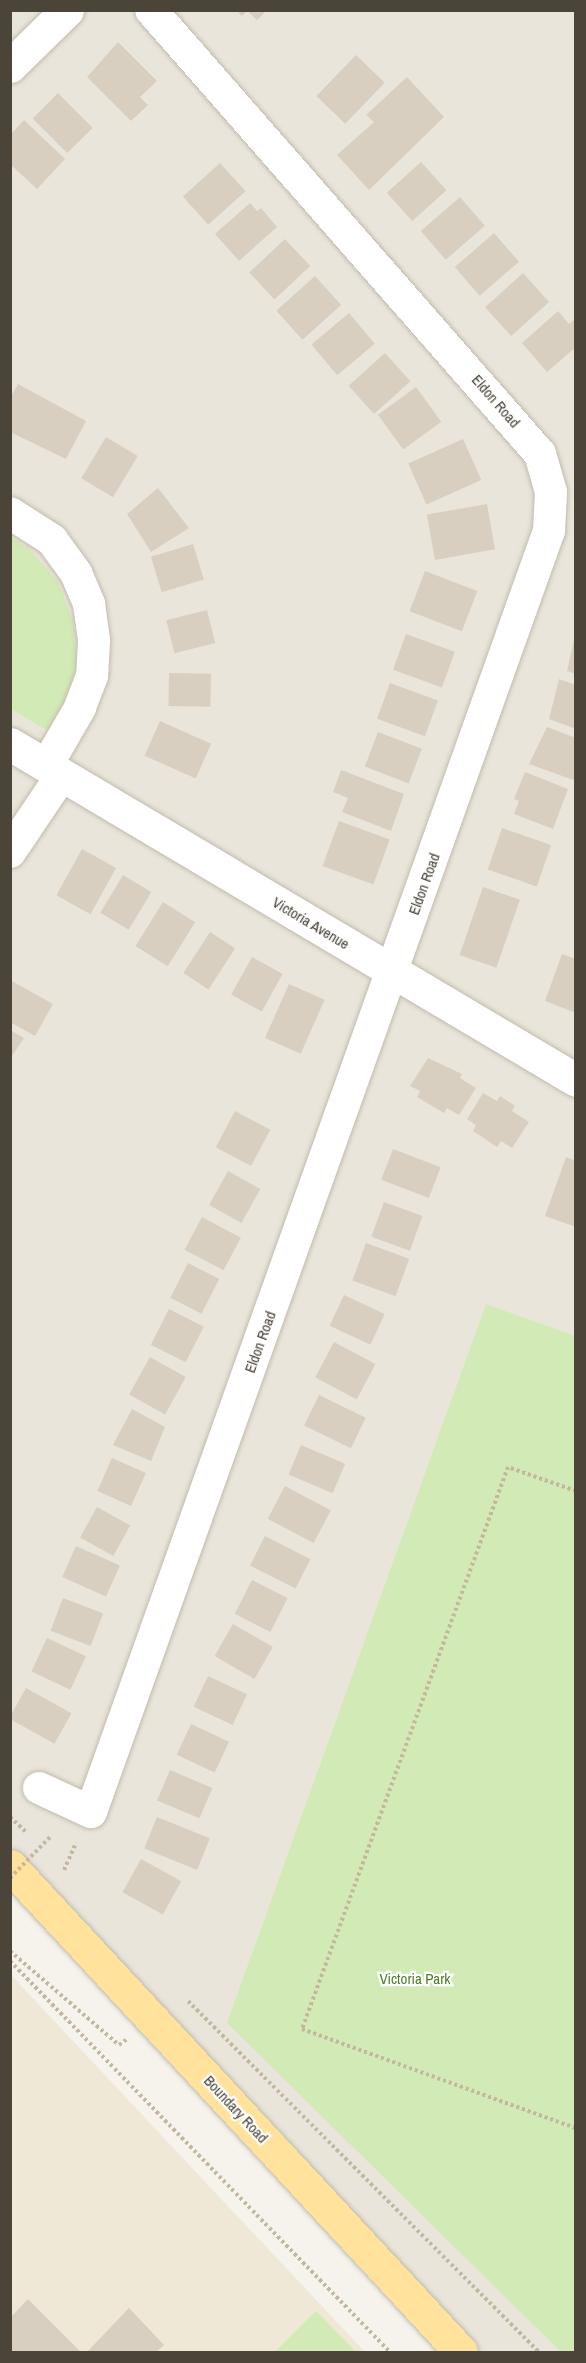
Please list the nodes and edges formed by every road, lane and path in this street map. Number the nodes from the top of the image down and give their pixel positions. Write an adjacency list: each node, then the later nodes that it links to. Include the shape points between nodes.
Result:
1 (67, 10): 3 (street)
2 (150, 10): 8 (street, Eldon Road, via 519,428 540,454 550,492 549,531 537,571)
3 (10, 66)
4 (10, 513): 6 (street, via 52,540 76,573 89,604 94,641 92,676)
5 (10, 744): 6 (street, Victoria Avenue)
6 (55, 770): 7 (street); 8 (street, Victoria Avenue)
7 (10, 852)
8 (393, 971): 9 (street, Victoria Avenue); 11 (street, Eldon Road, via 91,1812)
9 (576, 1080)
10 (576, 1491): 23 (path, via 508,1467 302,2029)
11 (39, 1788)
12 (10, 1816): 14 (path)
13 (51, 1836): 17 (path, bridge)
14 (49, 1854)
15 (56, 1862): 18 (path)
16 (10, 1866): 25 (main road, Boundary Road)
17 (10, 1878)
18 (72, 1878)
19 (10, 1951): 22 (path, via 119,2045)
20 (10, 1961): 24 (path)
21 (184, 1997): 26 (path)
22 (131, 2036)
23 (576, 2128)
24 (390, 2352)
25 (461, 2352)
26 (539, 2352)

